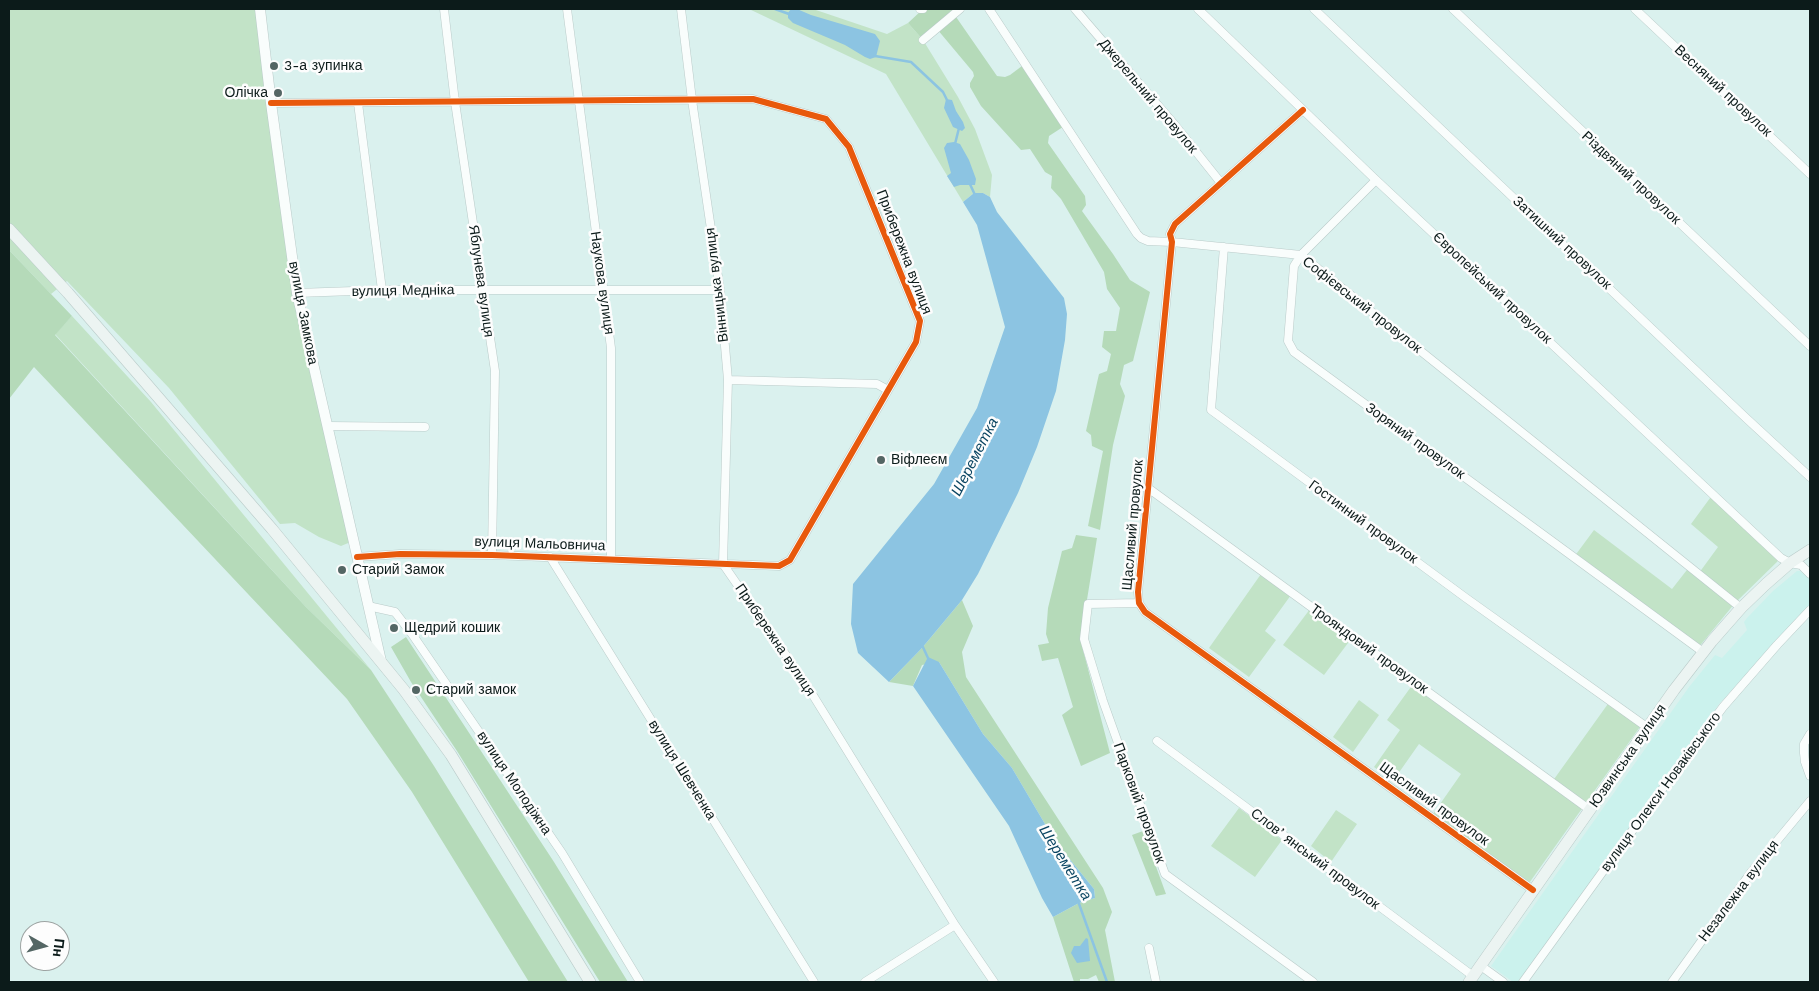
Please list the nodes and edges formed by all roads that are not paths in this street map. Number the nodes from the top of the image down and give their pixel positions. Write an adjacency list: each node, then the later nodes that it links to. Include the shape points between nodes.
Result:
1 (260, 9): 16 (street, вулиця Замкова)
2 (444, 9): 15 (street, Яблунева вулиця)
3 (567, 9): 14 (street, Наукова вулиця)
4 (681, 9): 13 (street, Вінницька вулиця)
5 (960, 9): 12 (street)
6 (989, 9): 23 (street, Софієвський провулок, via 1137,234 1148,241)
7 (1075, 9): 21 (street, Джерельний провулок)
8 (1198, 9): 18 (street, Європейський провулок)
9 (1314, 9): 36 (street, Затишний провулок)
10 (1454, 9): 31 (street, Різдвяний провулок)
11 (1635, 9): 19 (street, Весняний провулок)
12 (923, 40)
13 (692, 100): 14 (street, Прибережна вулиця); 29 (street, Вінницька вулиця); 33 (street, Прибережна вулиця, via 753,99 826,119 849,147 920,321 916,342)
14 (579, 101): 15 (street, Прибережна вулиця); 28 (street, Наукова вулиця)
15 (455, 102): 17 (street, Прибережна вулиця); 27 (street, Яблунева вулиця)
16 (270, 103): 17 (street, Прибережна вулиця); 30 (street, вулиця Замкова)
17 (358, 103): 26 (street)
18 (1303, 110): 20 (street, Європейський провулок); 21 (street, Щасливий провулок)
19 (1810, 174)
20 (1376, 180): 25 (street, Зоряний провулок); 43 (street, Європейський провулок)
21 (1221, 183): 23 (street, Щасливий провулок, via 1175,224 1170,234)
22 (9, 229): 51 (main road, via 272,529)
23 (1172, 242): 24 (street, Софієвський провулок); 37 (street, Щасливий провулок)
24 (1224, 247): 25 (street, Софієвський провулок); 52 (street, Гостинний провулок, via 1211,410)
25 (1301, 255): 47 (street, Софієвський провулок); 50 (street, Зоряний провулок, via 1294,266 1288,341 1294,352)
26 (382, 290): 27 (street, вулиця Медніка); 30 (street, вулиця Медніка)
27 (482, 290): 28 (street, вулиця Медніка); 39 (street, Яблунева вулиця, via 495,371)
28 (602, 290): 29 (street, вулиця Медніка); 42 (street, Наукова вулиця, via 611,348)
29 (720, 290): 32 (street, Вінницька вулиця)
30 (297, 293): 34 (street, вулиця Замкова)
31 (1810, 346)
32 (728, 380): 33 (street, via 877,384); 44 (street, Вінницька вулиця)
33 (888, 390): 44 (street, Прибережна вулиця, via 790,560 779,566)
34 (328, 426): 35 (street); 40 (street, вулиця Замкова)
35 (425, 427)
36 (1810, 477)
37 (1148, 488): 46 (street, Щасливий провулок); 57 (street, Трояндовий провулок)
38 (1810, 550): 43 (main road, Юзвинська вулиця)
39 (492, 555): 40 (street, вулиця Мальовнича); 41 (street, вулиця Мальовнича)
40 (357, 557): 48 (street, вулиця Замкова)
41 (550, 557): 42 (street, вулиця Мальовнича); 65 (street, вулиця Шевченка)
42 (611, 559): 44 (street, вулиця Мальовнича)
43 (1790, 563): 45 (street, Європейський провулок, via 1801,566); 47 (main road, Юзвинська вулиця)
44 (723, 564): 59 (street, Прибережна вулиця, via 806,684)
45 (1810, 574)
46 (1139, 604): 58 (street, Щасливий провулок, via 1145,612); 69 (street, Парковий провулок, via 1088,604 1084,639 1165,874)
47 (1741, 608): 50 (main road, Юзвинська вулиця)
48 (369, 609): 51 (street, вулиця Замкова); 64 (street, вулиця Молодіжна, via 395,612 412,634 562,853)
49 (1810, 610): 71 (street, вулиця Олекси Новаківського, via 1723,707)
50 (1703, 652): 52 (main road, Юзвинська вулиця)
51 (382, 661): 63 (main road, via 451,755)
52 (1648, 728): 57 (main road, Юзвинська вулиця)
53 (1810, 734): 55 (street, via 1804,744)
54 (1157, 741): 62 (street, Словʼянський провулок)
55 (1810, 776)
56 (1810, 801): 72 (street, Незалежна вулиця, via 1756,865)
57 (1590, 810): 58 (main road, Юзвинська вулиця)
58 (1533, 890): 61 (main road, Юзвинська вулиця)
59 (955, 925): 66 (street); 67 (street, Прибережна вулиця)
60 (1149, 948): 68 (street)
61 (1481, 966): 62 (main road, Юзвинська вулиця); 70 (street)
62 (1471, 979)
63 (590, 982)
64 (640, 982)
65 (814, 982)
66 (865, 982)
67 (994, 982)
68 (1156, 982)
69 (1313, 982)
70 (1503, 982)
71 (1523, 982)
72 (1672, 982)

